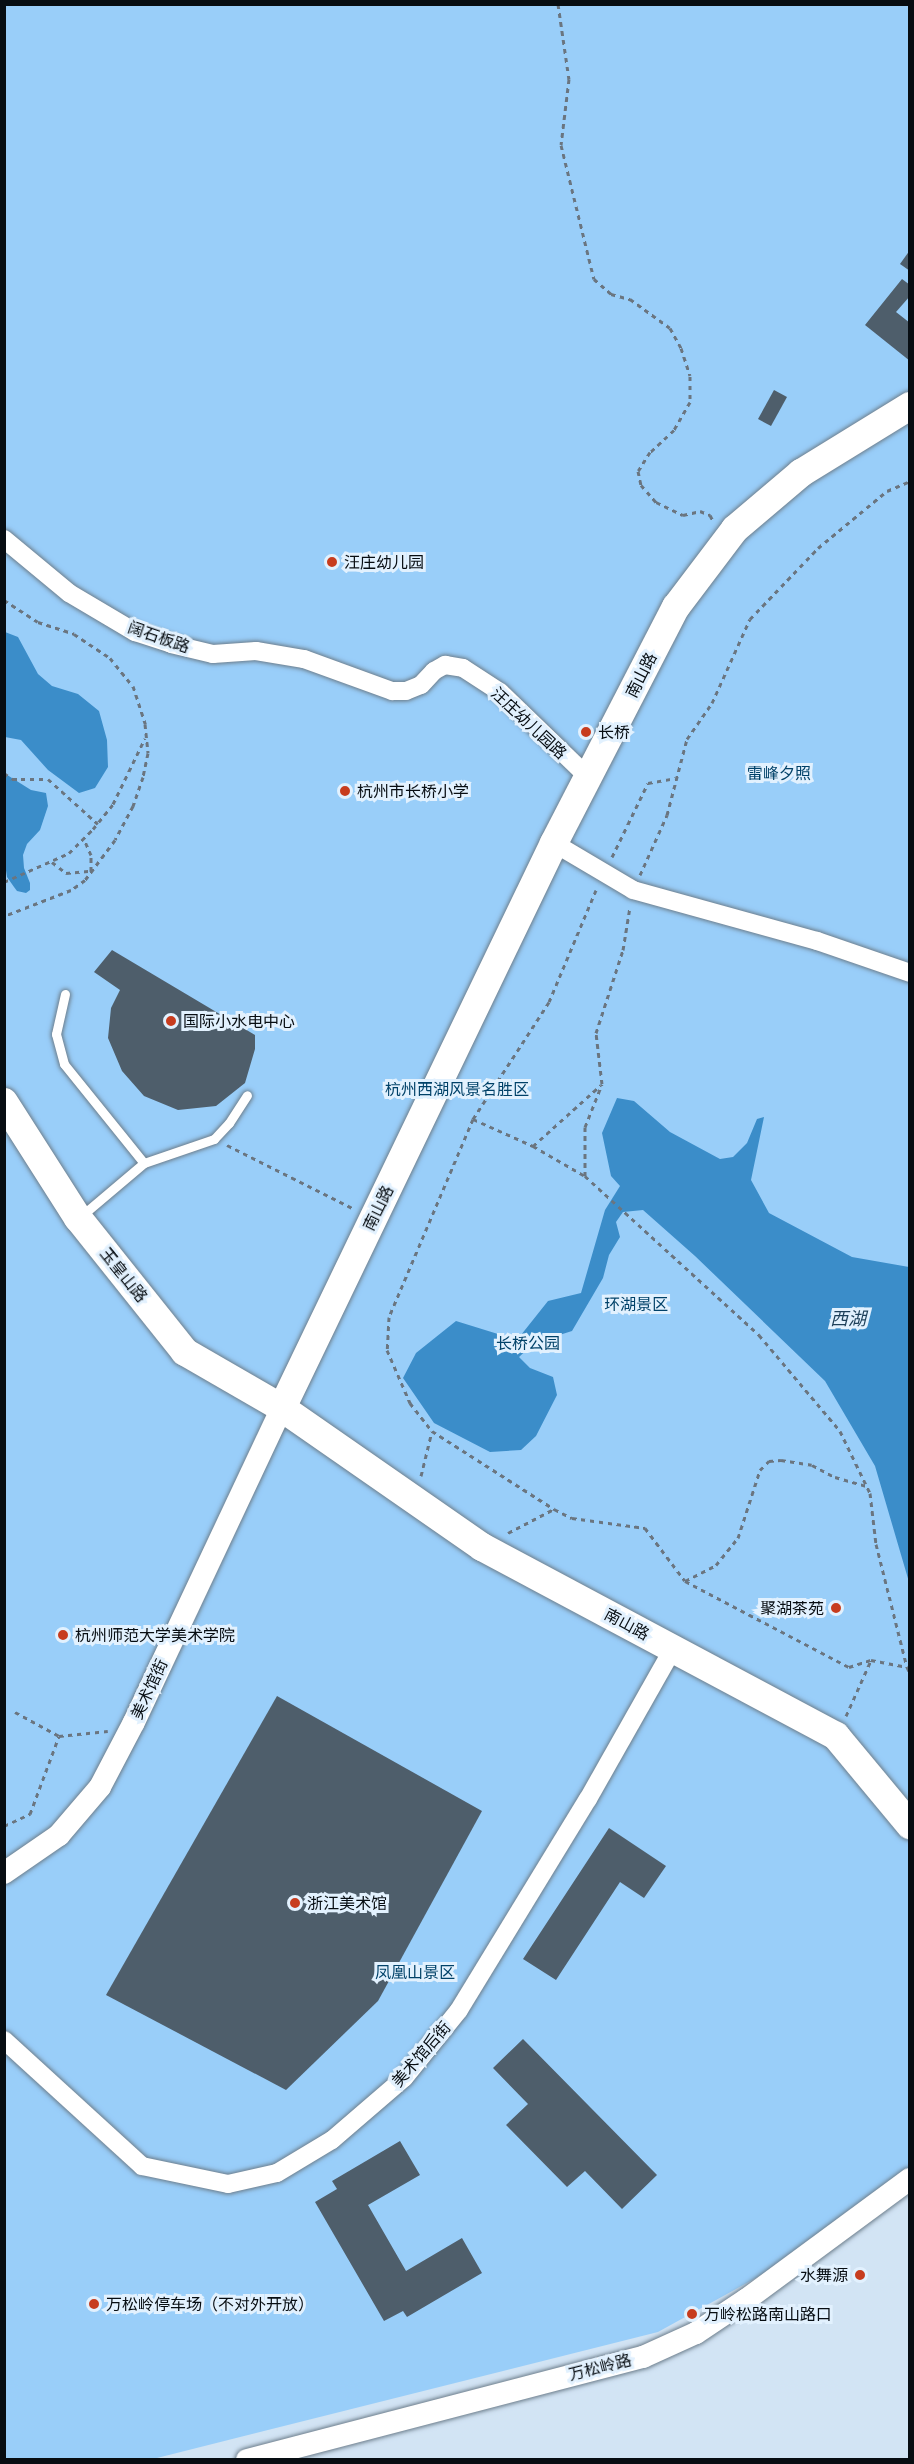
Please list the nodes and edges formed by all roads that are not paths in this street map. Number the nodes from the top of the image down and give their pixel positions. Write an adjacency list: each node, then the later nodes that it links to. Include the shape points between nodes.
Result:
1 (909, 406): 4 (main road, 南山路, via 801,473 735,529 676,607)
2 (4, 539): 3 (street, 阔石板路, via 69,593 135,632 213,654 256,651)
3 (304, 659): 4 (street, 汪庄幼儿园路, via 392,691 421,685 445,665 462,668 500,692)
4 (588, 777): 5 (main road, 南山路)
5 (554, 843): 6 (street, via 633,890 817,940); 12 (main road, 南山路)
6 (909, 973)
7 (65, 994): 10 (lane, via 56,1034 64,1064)
8 (247, 1095): 10 (lane, via 214,1139)
9 (4, 1102): 11 (main road, 玉皇山路)
10 (144, 1163): 11 (lane)
11 (78, 1218): 12 (main road, 玉皇山路, via 185,1352)
12 (282, 1408): 13 (main road, 南山路, via 482,1547); 15 (street, 美术馆街, via 100,1787 59,1835)
13 (673, 1649): 14 (main road, 南山路, via 836,1736); 16 (street, 美术馆后街, via 588,1799 459,2010 404,2078 332,2140 277,2173 228,2184 142,2166)
14 (909, 1825)
15 (4, 1873)
16 (4, 2040)
17 (909, 2180): 18 (street, 万松岭路, via 747,2299 696,2333 644,2357)
18 (247, 2460)

